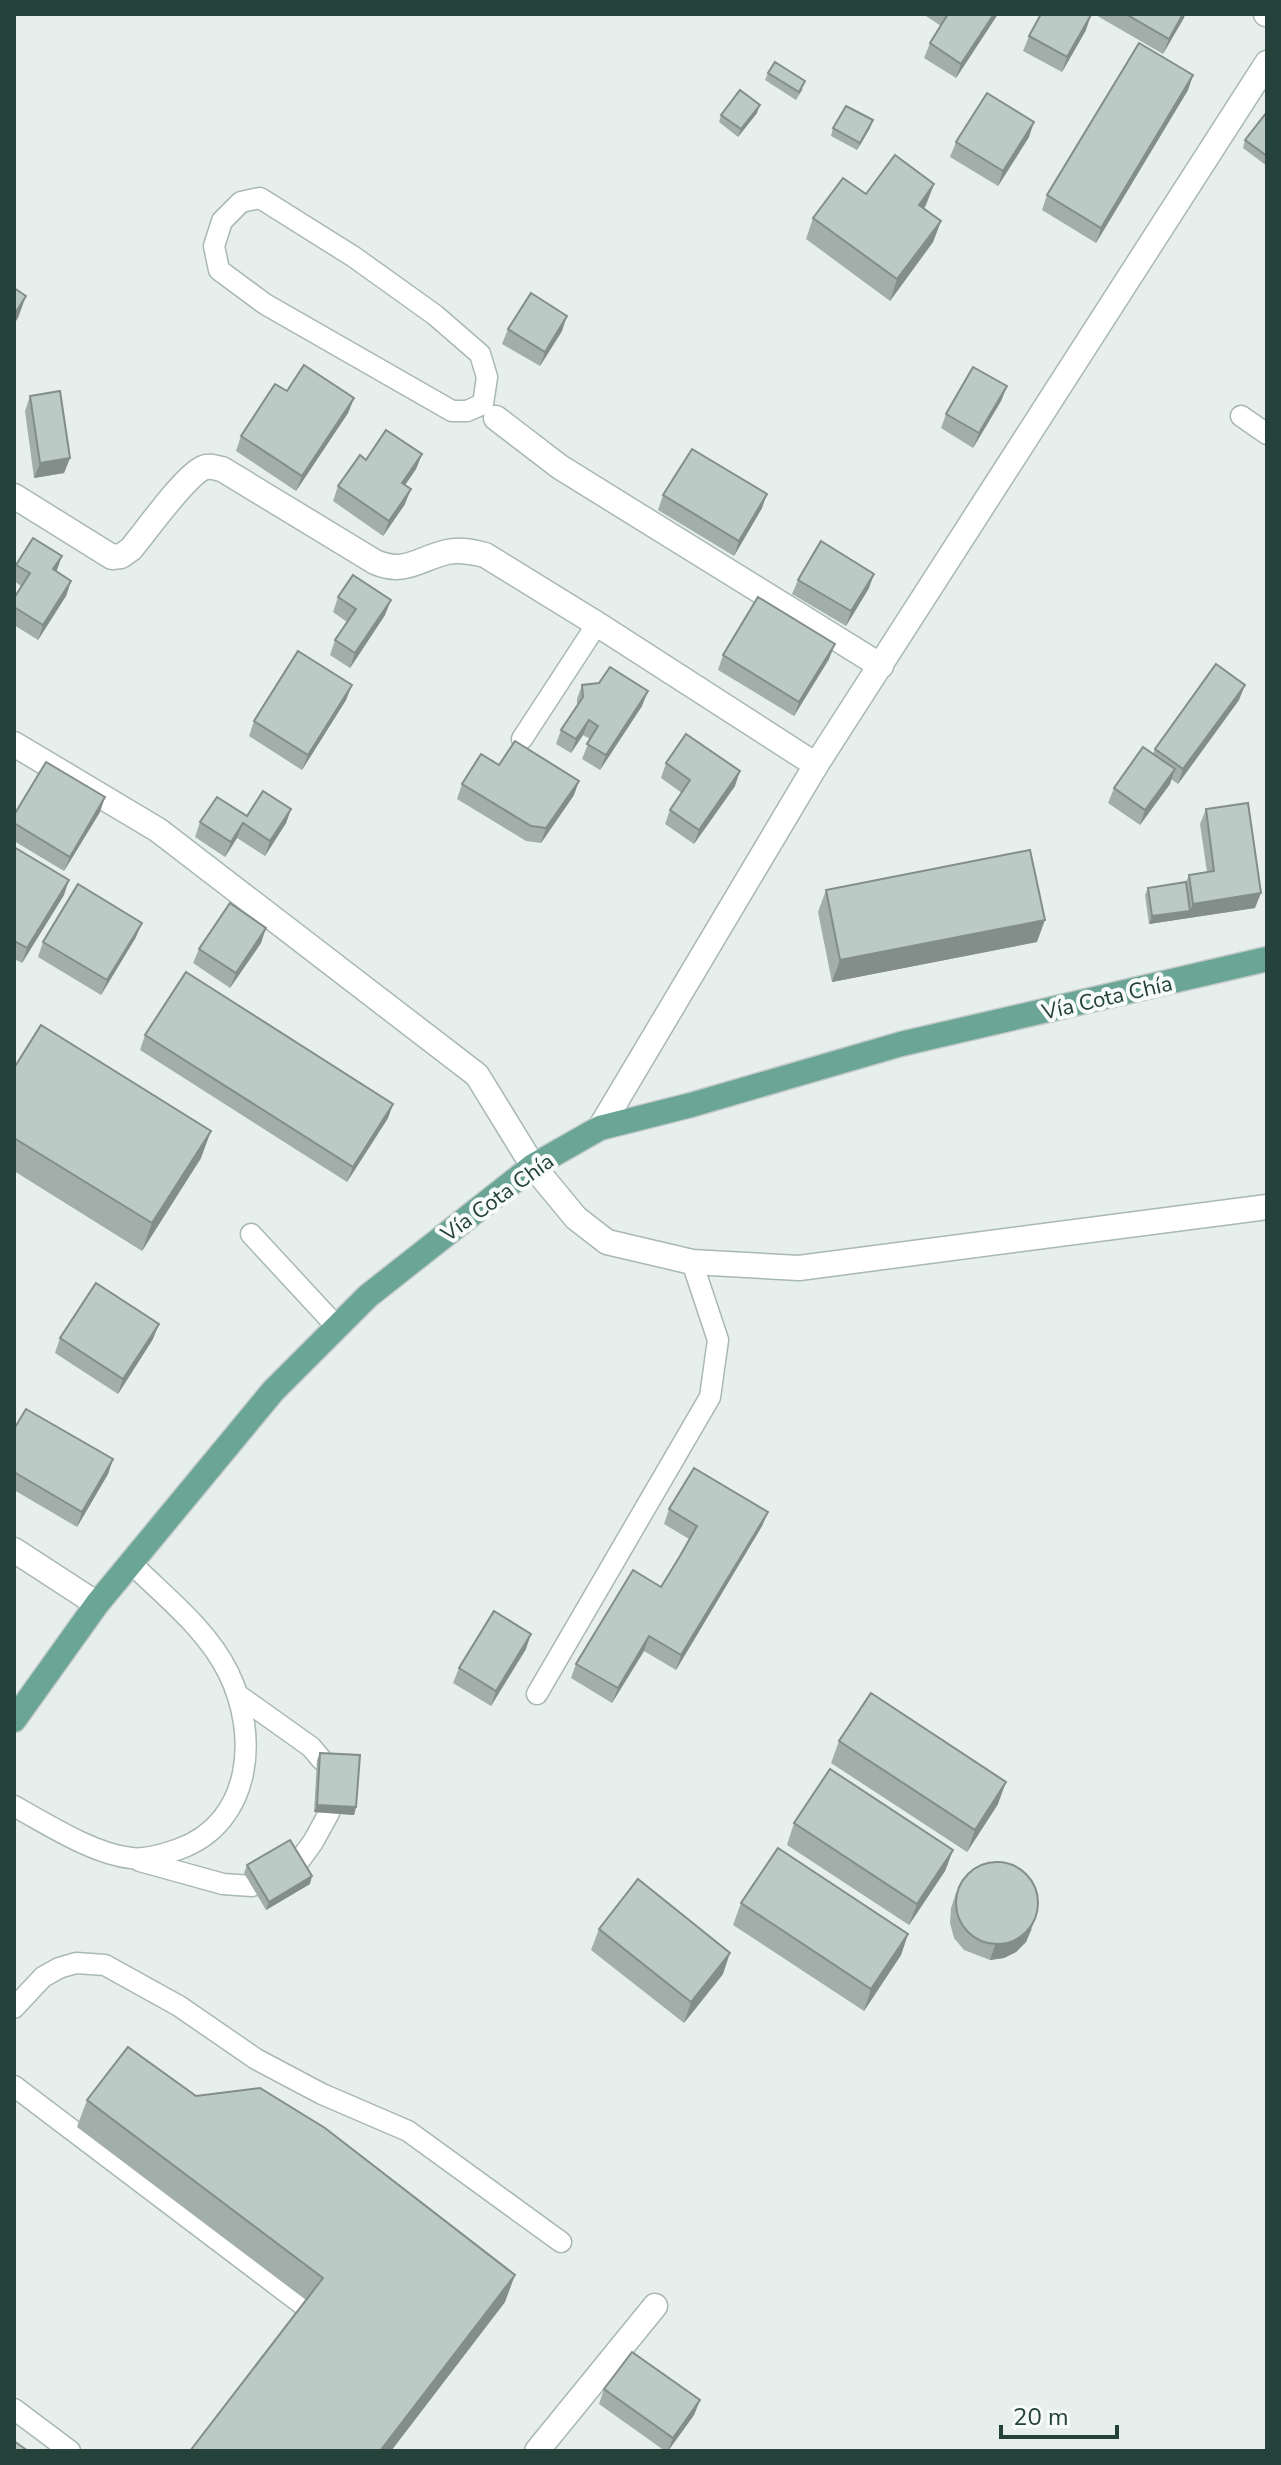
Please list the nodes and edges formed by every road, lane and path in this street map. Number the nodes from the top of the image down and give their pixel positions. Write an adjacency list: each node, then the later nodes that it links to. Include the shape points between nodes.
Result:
1 (1267, 63): 7 (street)
2 (490, 411): 2 (lane, via 480,354 354,257 260,198 241,202 222,221 214,246 219,270 265,304 452,411); 7 (street, via 560,467)
3 (1241, 416): 4 (lane)
4 (1267, 434)
5 (14, 496): 6 (street, via 112,557 121,556 192,477 205,467 222,469 375,562 407,567 449,551 485,555)
6 (597, 624): 8 (lane); 10 (street)
7 (881, 666): 10 (street)
8 (522, 739)
9 (14, 744): 13 (street, via 158,830 477,1075)
10 (816, 765): 12 (street)
11 (1267, 959): 12 (main road, Vía Cota Chía, via 901,1044)
12 (600, 1128): 13 (main road, Vía Cota Chía)
13 (533, 1166): 16 (street, via 576,1218 607,1242); 17 (main road, Vía Cota Chía, via 409,1262)
14 (1267, 1207): 16 (street, via 799,1268)
15 (251, 1234): 17 (lane)
16 (692, 1262): 21 (lane, via 718,1340 710,1397)
17 (337, 1327): 19 (main road, Vía Cota Chía, via 273,1391)
18 (14, 1550): 20 (street)
19 (131, 1563): 20 (main road, Vía Cota Chía); 22 (lane, via 211,1643)
20 (97, 1604): 23 (main road, Vía Cota Chía)
21 (537, 1694)
22 (238, 1695): 24 (lane); 27 (lane, via 247,1746 245,1770 227,1810 186,1846)
23 (14, 1720)
24 (322, 1760)
25 (14, 1806): 27 (lane)
26 (329, 1813): 28 (lane)
27 (132, 1859): 29 (lane, via 223,1884)
28 (297, 1864)
29 (252, 1886)
30 (14, 2008): 32 (lane, via 59,1968 105,1965 179,2006 256,2059 408,2131)
31 (14, 2086): 34 (lane, via 315,2314)
32 (561, 2242)
33 (655, 2306): 37 (street)
34 (299, 2339)
35 (14, 2409): 36 (lane)
36 (70, 2451)
37 (537, 2451)

